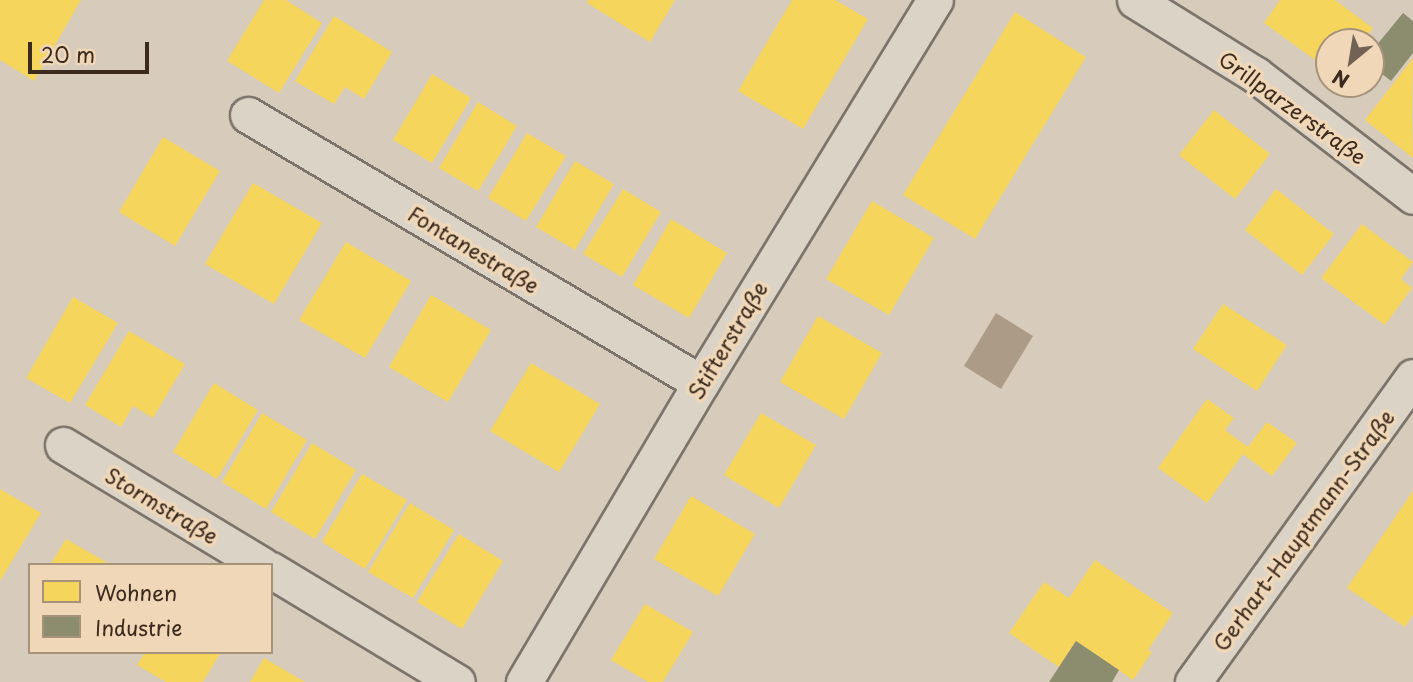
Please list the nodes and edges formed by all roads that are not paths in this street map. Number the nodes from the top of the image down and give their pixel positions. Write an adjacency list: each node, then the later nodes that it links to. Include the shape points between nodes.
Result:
1 (935, 0): 6 (street, Stifterstraße)
2 (1135, 0): 4 (street, Grillparzerstraße, via 1256,75)
3 (248, 115): 6 (street, Fontanestraße)
4 (1413, 196)
5 (1413, 377): 12 (street, Gerhart-Hauptmann-Straße)
6 (701, 383): 11 (street, Stifterstraße)
7 (63, 445): 8 (street, Stormstraße)
8 (259, 563)
9 (273, 571): 10 (street)
10 (457, 682)
11 (524, 682)
12 (1194, 682)

